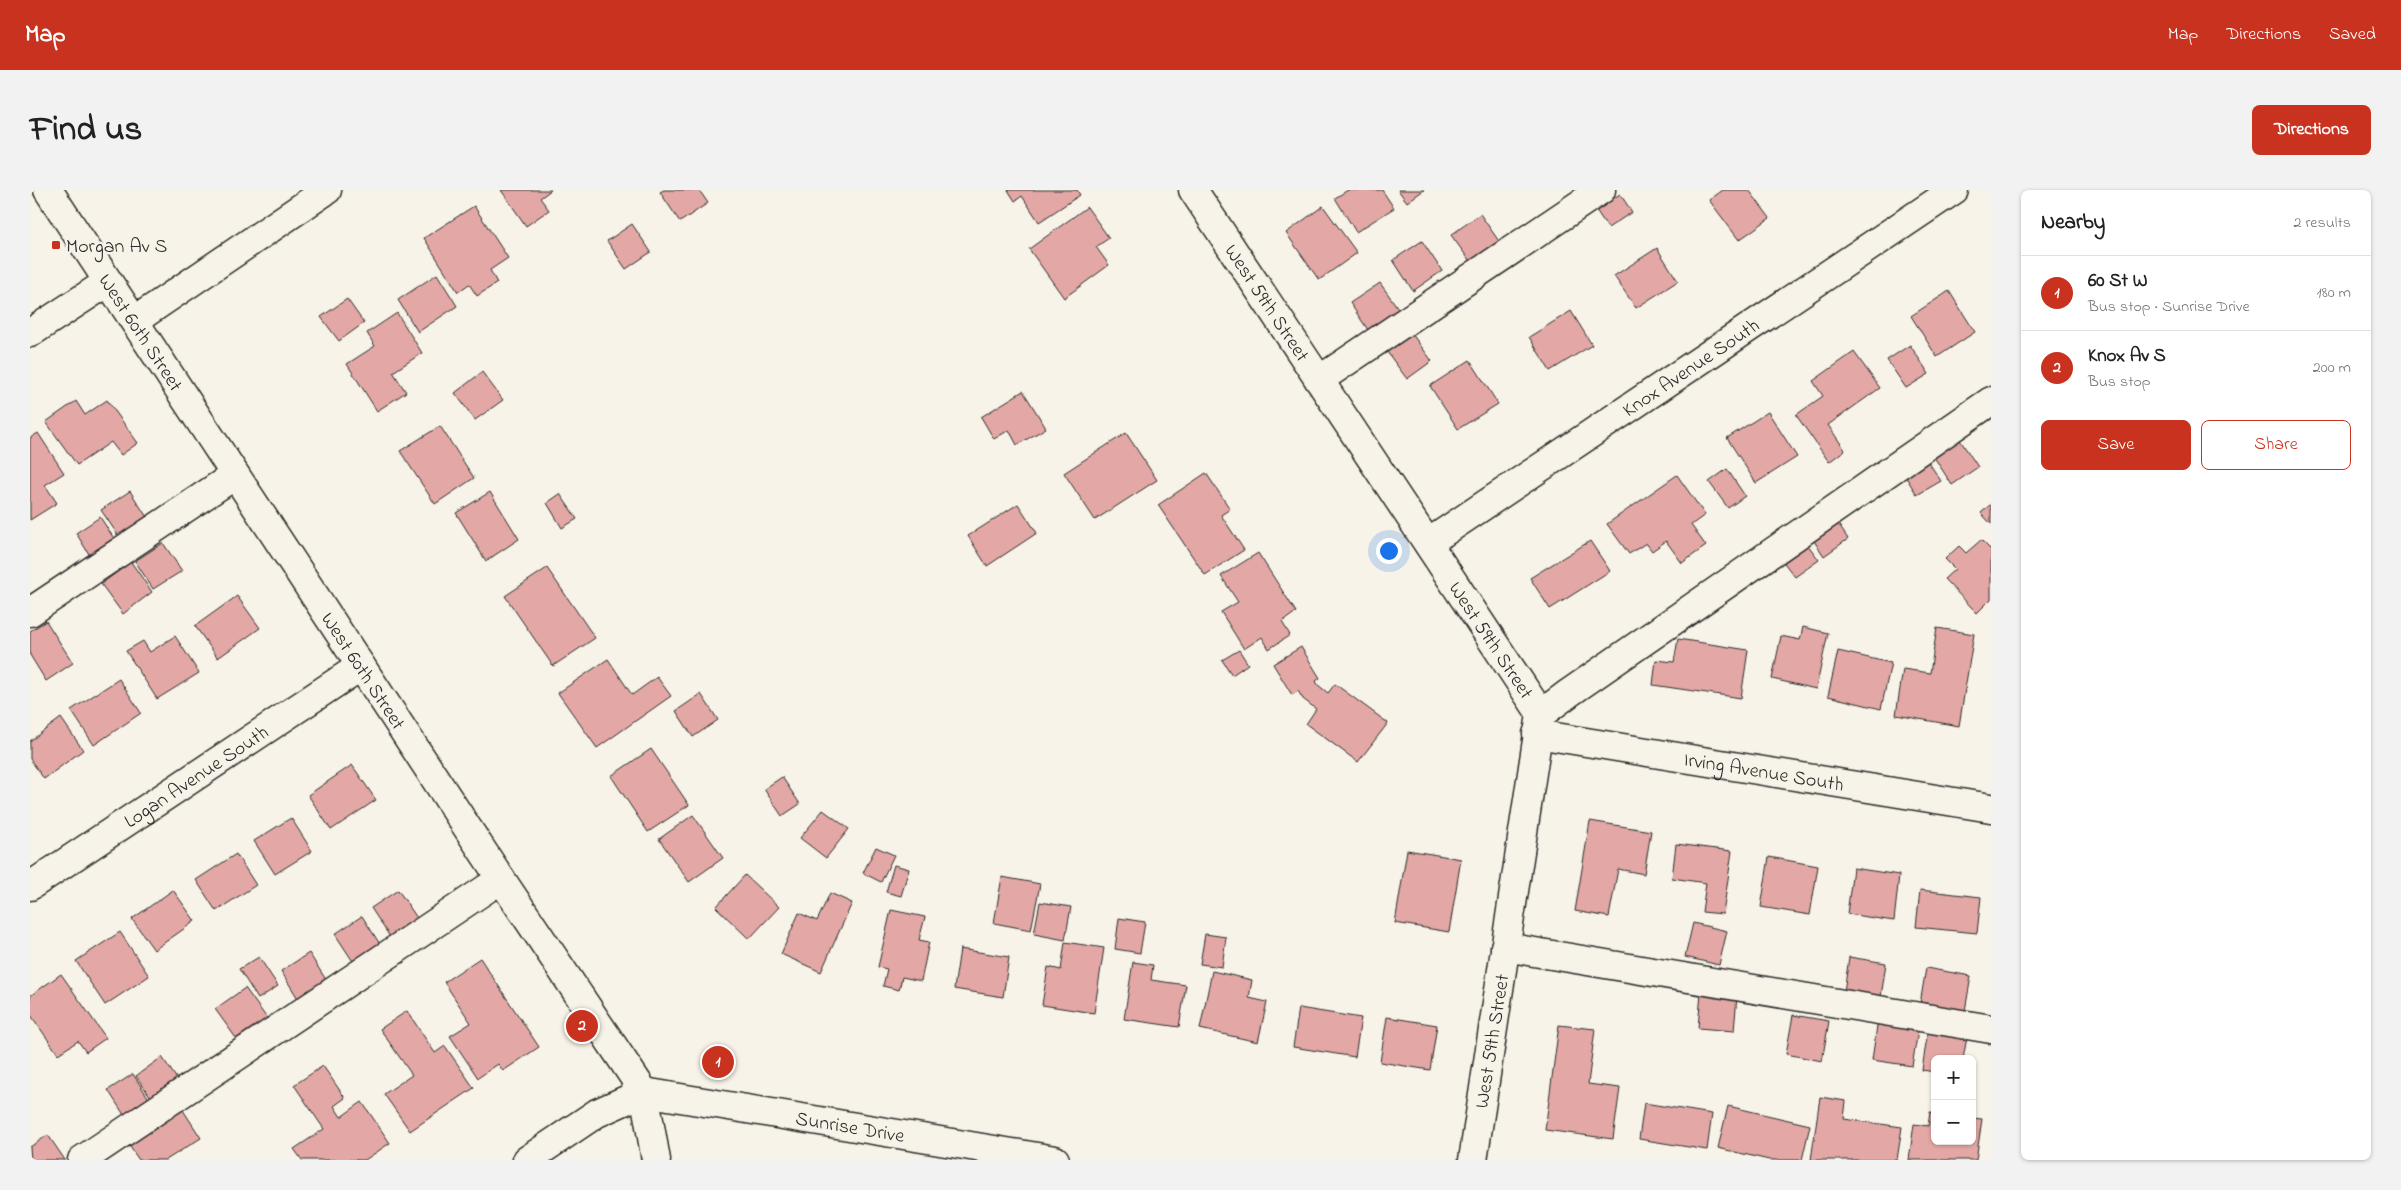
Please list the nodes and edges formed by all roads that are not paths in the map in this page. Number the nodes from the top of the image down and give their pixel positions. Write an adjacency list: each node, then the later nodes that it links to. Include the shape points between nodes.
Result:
1 (48, 190): 6 (street, West 60th Street)
2 (327, 190): 7 (street)
3 (1193, 190): 9 (street, West 59th Street)
4 (1601, 190): 9 (street)
5 (1954, 190): 12 (street, Knox Avenue South)
6 (108, 282): 7 (street, West 60th Street); 8 (street)
7 (134, 322): 11 (street, West 60th Street)
8 (30, 333)
9 (1319, 380): 12 (street, West 59th Street)
10 (1991, 401): 15 (street, via 1569,693)
11 (235, 475): 13 (street); 14 (street, West 60th Street)
12 (1428, 543): 15 (street, West 59th Street)
13 (30, 612)
14 (361, 666): 17 (street, West 60th Street); 18 (street, Logan Avenue South)
15 (1539, 724): 16 (street, Irving Avenue South); 19 (street, West 59th Street)
16 (1991, 808)
17 (501, 879): 21 (street, West 60th Street); 22 (street)
18 (30, 886)
19 (1505, 947): 20 (street); 26 (street, West 59th Street)
20 (1991, 1030)
21 (644, 1092): 23 (street, via 597,1113); 24 (street, West 60th Street); 25 (street, Sunrise Drive)
22 (82, 1160)
23 (527, 1160)
24 (656, 1160)
25 (1055, 1160)
26 (1473, 1160)

